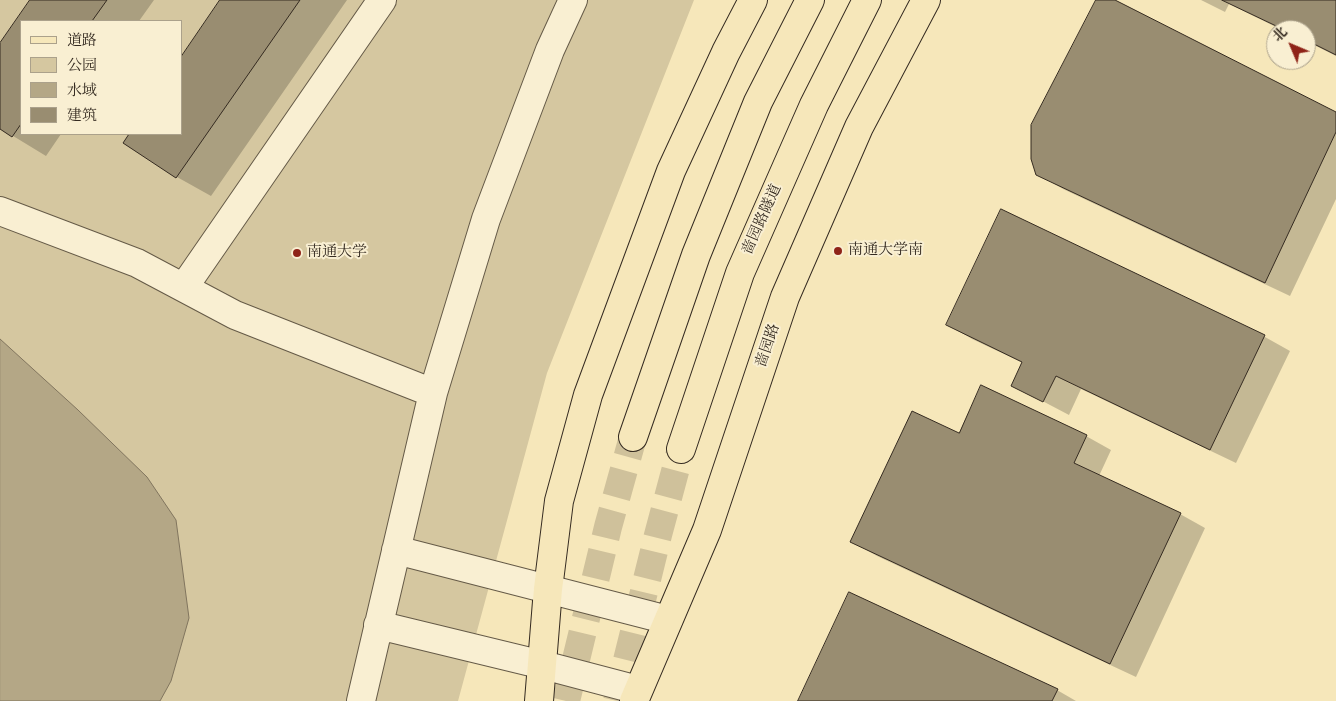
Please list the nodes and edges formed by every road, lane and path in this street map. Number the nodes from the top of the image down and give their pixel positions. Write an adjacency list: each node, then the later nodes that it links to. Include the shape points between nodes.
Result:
1 (382, 0): 8 (street)
2 (574, 0): 9 (street, via 550,50 486,219)
3 (753, 0): 13 (main road, via 671,170 588,395 559,501)
4 (810, 0): 10 (main road, via 754,111 696,255)
5 (867, 0): 11 (main road, 啬园路隧道, via 814,105 740,273)
6 (926, 0): 14 (main road, 啬园路, via 860,127 785,297 707,530)
7 (0, 211): 8 (street, via 137,263)
8 (184, 288): 9 (street, via 235,315)
9 (433, 394): 12 (street)
10 (633, 437)
11 (681, 449)
12 (396, 550): 13 (street); 15 (street)
13 (548, 589): 14 (street); 16 (main road)
14 (668, 620): 17 (main road, 啬园路)
15 (378, 625): 16 (street); 18 (street)
16 (543, 665): 17 (street); 19 (main road)
17 (636, 695)
18 (361, 701)
19 (539, 701)

